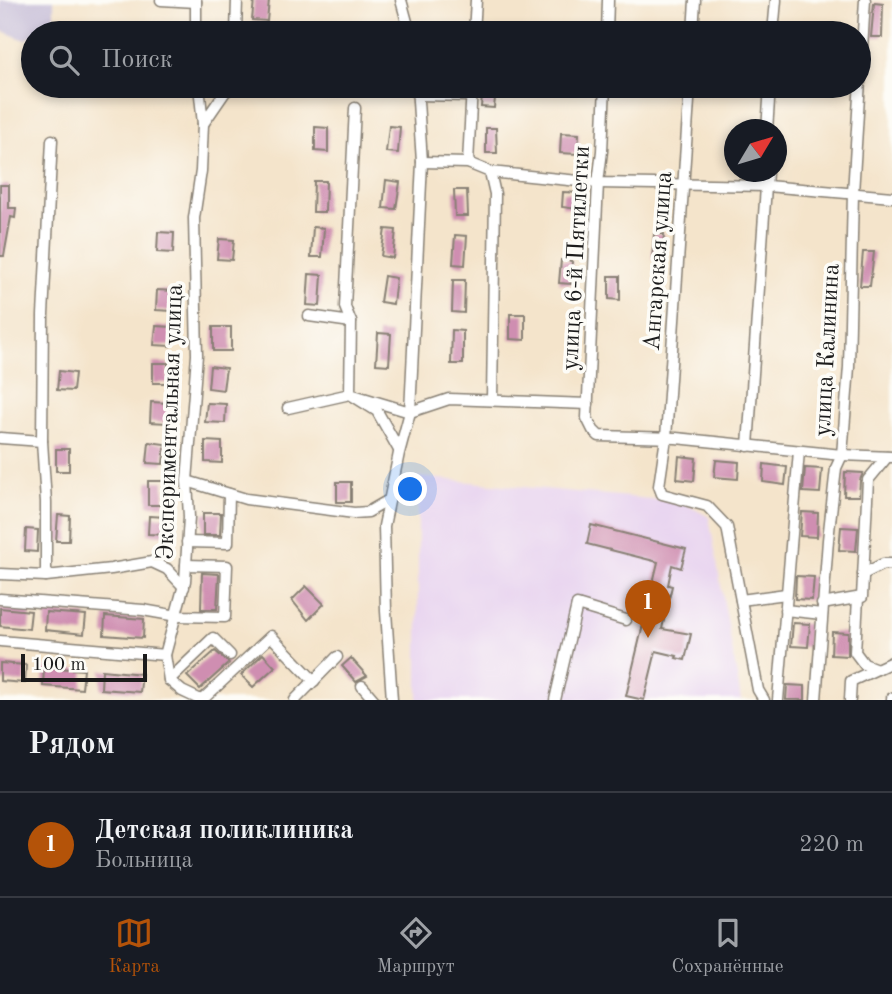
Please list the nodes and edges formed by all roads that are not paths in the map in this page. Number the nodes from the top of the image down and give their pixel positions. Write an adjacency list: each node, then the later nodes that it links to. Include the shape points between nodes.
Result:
1 (161, 0): 9 (street)
2 (237, 0): 11 (street)
3 (401, 0): 12 (street)
4 (476, 0): 13 (street)
5 (608, 0): 14 (street)
6 (695, 0): 15 (street)
7 (776, 0): 16 (street)
8 (865, 0): 17 (street, улица Калинина)
9 (196, 1): 10 (street)
10 (196, 21)
11 (236, 21)
12 (407, 21)
13 (475, 21)
14 (607, 21)
15 (694, 21)
16 (774, 21)
17 (864, 21)
18 (200, 98): 28 (street, Экспериментальная улица)
19 (221, 98): 28 (street)
20 (418, 98): 30 (street)
21 (471, 98): 31 (street)
22 (604, 98): 34 (street, улица 6-й Пятилетки)
23 (689, 98): 35 (street, Ангарская улица)
24 (769, 98): 27 (street)
25 (859, 98): 37 (street, улица Калинина)
26 (355, 108): 40 (street, via 345,307)
27 (768, 119)
28 (203, 124): 54 (street, Экспериментальная улица, via 194,218 197,355)
29 (52, 140): 48 (street)
30 (422, 162): 31 (street); 45 (street)
31 (468, 163): 32 (street)
32 (490, 172): 34 (street); 42 (street, via 495,194)
33 (767, 182): 36 (street)
34 (598, 183): 35 (street); 43 (street, улица 6-й Пятилетки)
35 (683, 184): 36 (street); 47 (street, Ангарская улица)
36 (767, 186): 37 (street); 49 (street)
37 (853, 193): 38 (street); 52 (street, улица Калинина)
38 (892, 197)
39 (309, 316): 40 (street)
40 (351, 322): 41 (street)
41 (350, 394): 44 (street); 45 (street); 50 (street, via 377,411)
42 (492, 400): 43 (street); 45 (street, via 449,399)
43 (588, 404): 47 (street, улица 6-й Пятилетки, via 587,418 599,436)
44 (288, 408)
45 (410, 412): 50 (street)
46 (0, 438): 48 (street)
47 (666, 438): 49 (street); 67 (street, Ангарская улица, via 659,486 662,494 707,506 727,527)
48 (42, 441): 62 (street)
49 (748, 446): 51 (street)
50 (399, 450): 56 (street)
51 (799, 450): 52 (street); 64 (street)
52 (842, 455): 53 (street); 68 (street, улица Калинина, via 836,468)
53 (889, 457): 61 (street, via 868,480)
54 (187, 481): 55 (street); 57 (street, Экспериментальная улица)
55 (229, 494): 56 (street, via 354,513 368,512); 57 (street, via 228,543)
56 (389, 500): 84 (street, via 384,526)
57 (187, 542): 59 (street, Экспериментальная улица)
58 (892, 564): 61 (street)
59 (186, 565): 63 (street, Экспериментальная улица); 70 (street, via 227,566 225,617)
60 (0, 574): 62 (street)
61 (863, 574): 66 (street, via 862,597)
62 (46, 576): 63 (street, via 152,562 167,569)
63 (184, 587): 70 (street, Экспериментальная улица)
64 (786, 594): 67 (street); 69 (street)
65 (0, 598): 70 (street)
66 (858, 598): 68 (street); 77 (street, via 855,652 864,664)
67 (741, 600): 86 (street, via 758,690)
68 (822, 609): 69 (street); 88 (street, улица Калинина)
69 (785, 610): 87 (street)
70 (177, 616): 73 (street, Экспериментальная улица)
71 (626, 620): 85 (street, via 578,605)
72 (0, 641): 73 (street)
73 (165, 655): 78 (street, Экспериментальная улица)
74 (230, 655): 78 (street, via 214,638)
75 (337, 657): 79 (street)
76 (892, 662): 77 (street)
77 (877, 669): 89 (street, via 851,681)
78 (169, 680): 81 (street)
79 (314, 681): 81 (street, via 271,636); 82 (street)
80 (362, 686): 83 (street)
81 (201, 700)
82 (295, 700)
83 (374, 700)
84 (392, 700)
85 (555, 700)
86 (764, 700)
87 (778, 700)
88 (816, 700)
89 (850, 700)

